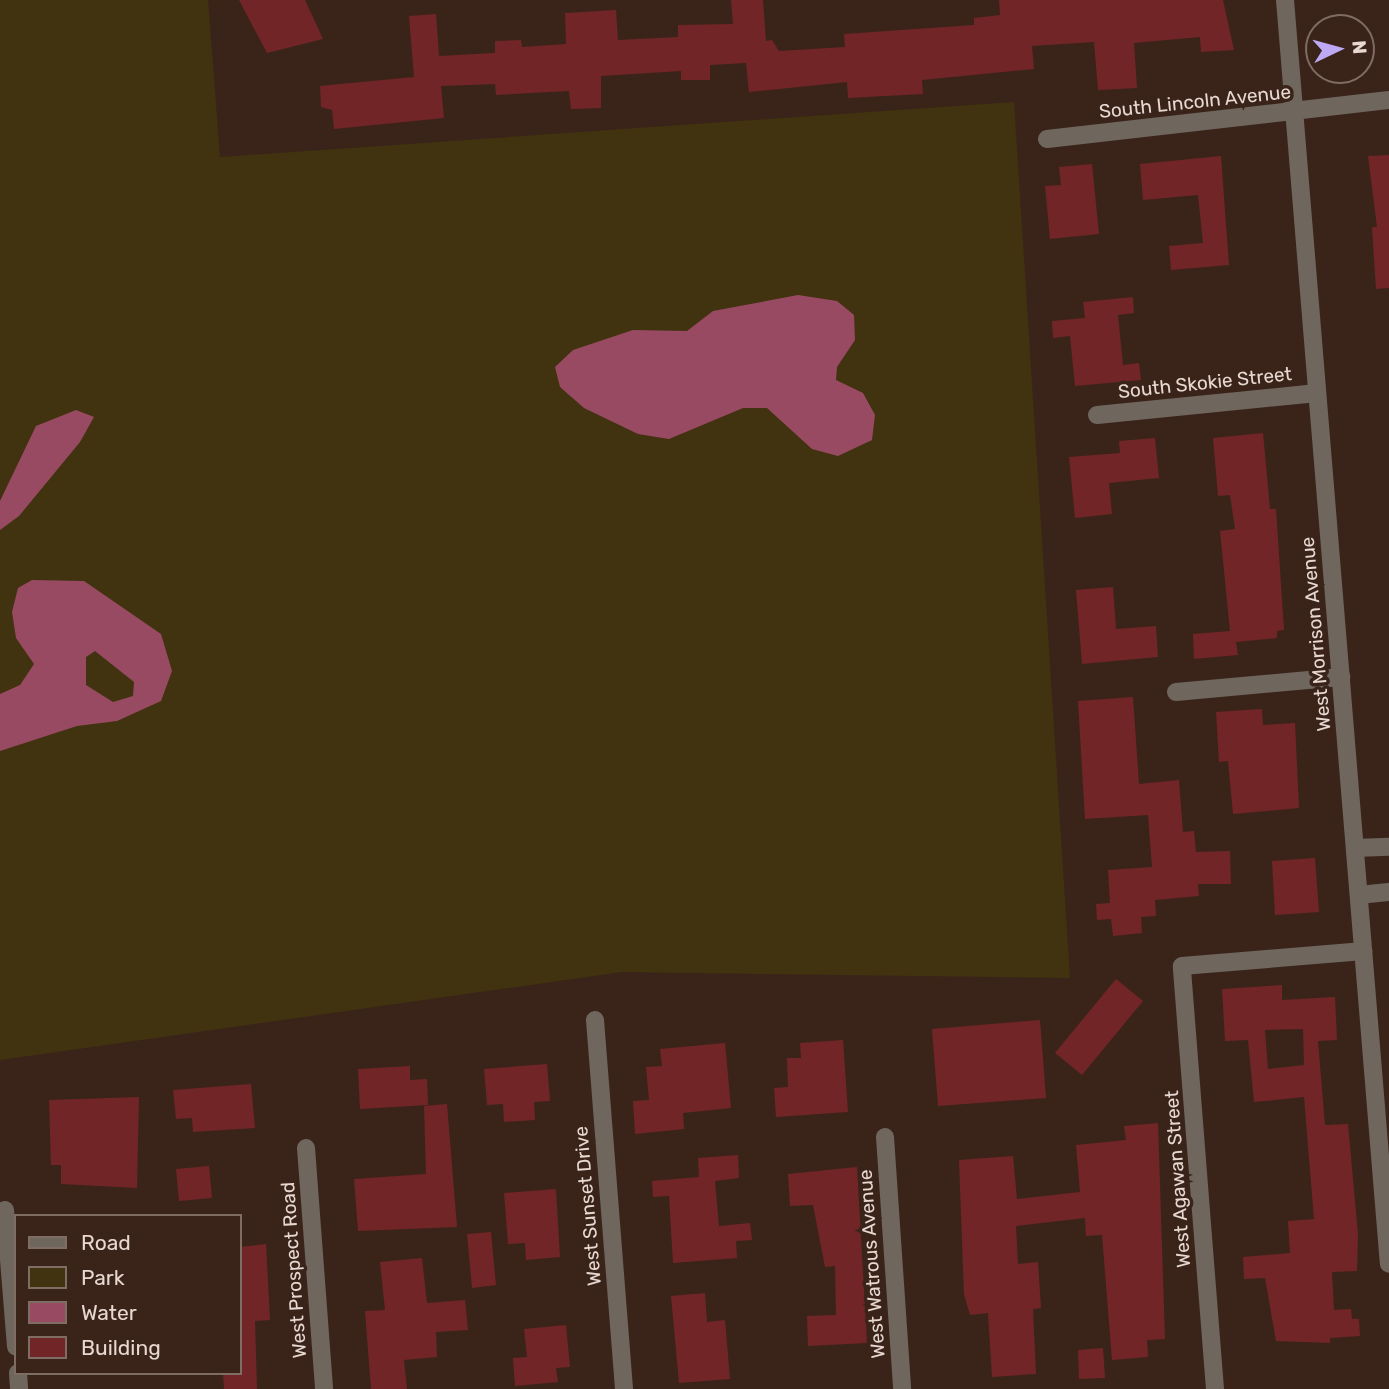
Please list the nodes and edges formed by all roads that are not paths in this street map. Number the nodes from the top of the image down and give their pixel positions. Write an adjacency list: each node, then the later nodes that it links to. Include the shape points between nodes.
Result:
1 (1285, 0): 3 (street, West Morrison Avenue)
2 (1389, 100): 3 (street, South Lincoln Avenue)
3 (1294, 112): 4 (street, South Lincoln Avenue); 5 (street, West Morrison Avenue)
4 (1047, 139)
5 (1317, 393): 6 (street, South Skokie Street); 7 (street, West Morrison Avenue)
6 (1097, 415)
7 (1341, 677): 8 (street); 10 (street, West Morrison Avenue)
8 (1176, 692)
9 (1389, 847): 10 (street)
10 (1355, 848): 12 (street, West Morrison Avenue)
11 (1389, 892): 12 (street)
12 (1359, 895): 13 (street, West Morrison Avenue)
13 (1363, 951): 18 (street, West Morrison Avenue); 23 (street, West Agawan Street, via 1182,966)
14 (595, 1020): 21 (street, West Sunset Drive)
15 (885, 1137): 22 (street, West Watrous Avenue)
16 (306, 1148): 20 (street, West Prospect Road)
17 (5, 1210): 19 (street)
18 (1389, 1264)
19 (14, 1322)
20 (324, 1389)
21 (624, 1389)
22 (902, 1389)
23 (1215, 1389)

